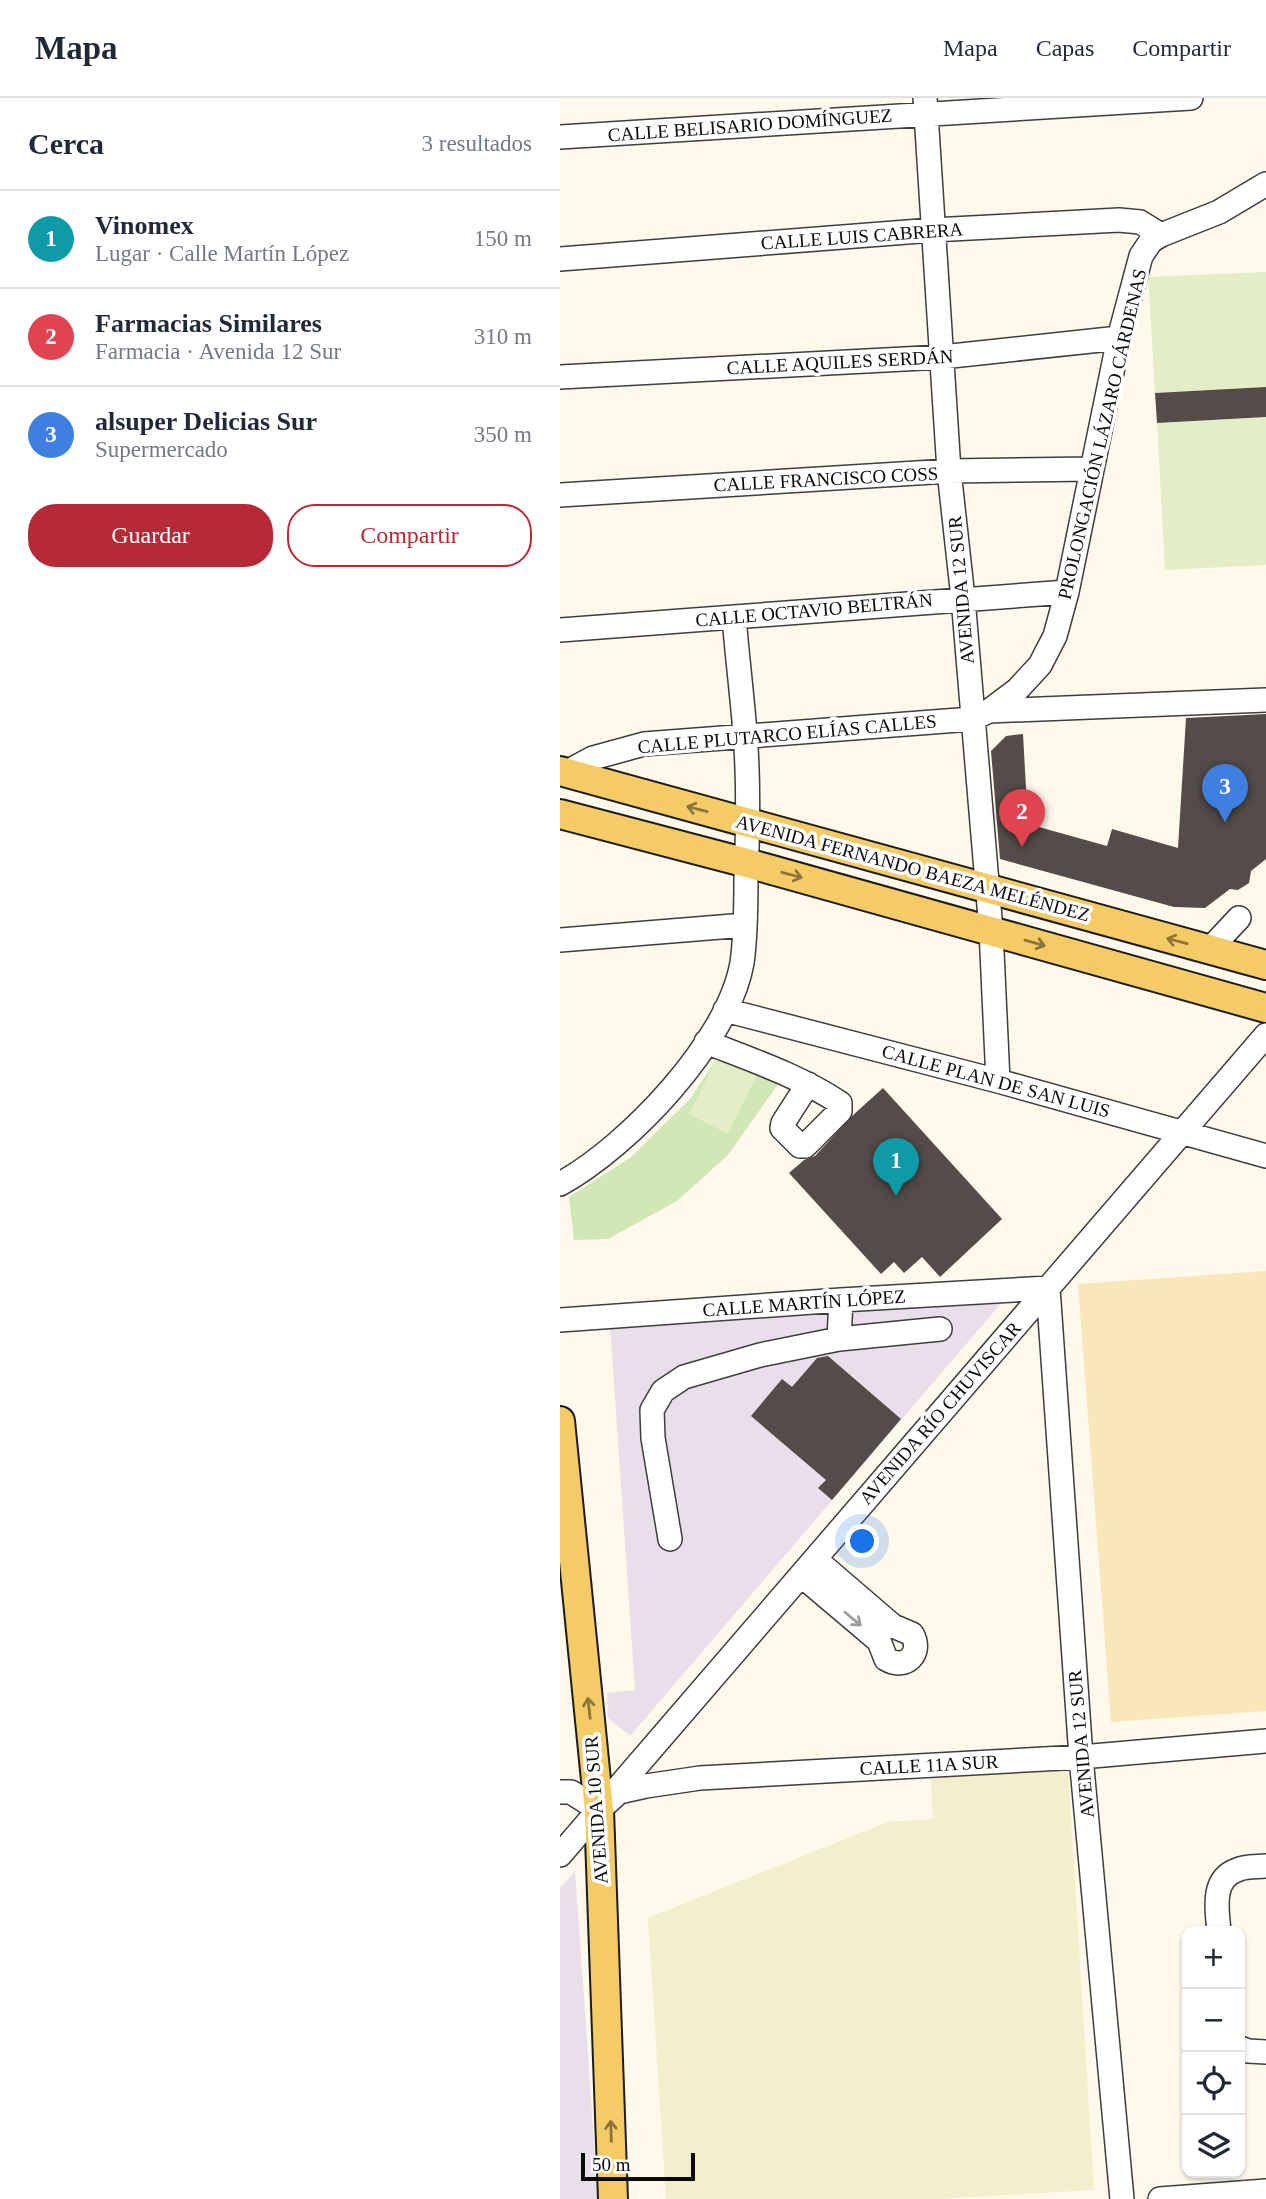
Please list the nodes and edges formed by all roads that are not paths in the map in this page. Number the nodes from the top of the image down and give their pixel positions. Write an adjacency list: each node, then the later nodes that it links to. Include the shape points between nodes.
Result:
1 (1191, 98): 2 (street, CALLE BELISARIO DOMÍNGUEZ)
2 (925, 106): 3 (street, CALLE BELISARIO DOMÍNGUEZ); 5 (street, AVENIDA 12 SUR)
3 (560, 137)
4 (1266, 184): 6 (street, PROLONGACIÓN LÁZARO CÁRDENAS, via 1219,212)
5 (933, 230): 6 (street, CALLE LUIS CABRERA, via 1119,220 1140,222); 7 (street, CALLE LUIS CABRERA); 9 (street, AVENIDA 12 SUR)
6 (1161, 235): 8 (street, PROLONGACIÓN LÁZARO CÁRDENAS, via 1141,256)
7 (560, 260)
8 (1119, 338): 9 (street, CALLE AQUILES SERDÁN); 11 (street, PROLONGACIÓN LÁZARO CÁRDENAS)
9 (942, 357): 10 (street, CALLE AQUILES SERDÁN); 12 (street, AVENIDA 12 SUR)
10 (560, 377)
11 (1092, 469): 12 (street, CALLE FRANCISCO COSS); 14 (street, PROLONGACIÓN LÁZARO CÁRDENAS)
12 (949, 471): 13 (street, CALLE FRANCISCO COSS); 15 (street, AVENIDA 12 SUR)
13 (560, 495)
14 (1067, 592): 15 (street, CALLE OCTAVIO BELTRÁN); 19 (street, PROLONGACIÓN LÁZARO CÁRDENAS, via 1055,636 1040,664 1017,690)
15 (963, 598): 16 (street, CALLE OCTAVIO BELTRÁN); 19 (street, AVENIDA 12 SUR)
16 (734, 617): 17 (street, CALLE OCTAVIO BELTRÁN); 20 (street)
17 (560, 630)
18 (1266, 700): 19 (street, CALLE PLUTARCO ELÍAS CALLES)
19 (981, 715): 20 (street, CALLE PLUTARCO ELÍAS CALLES); 25 (street, AVENIDA 12 SUR)
20 (746, 736): 21 (street, CALLE PLUTARCO ELÍAS CALLES, via 644,744); 23 (street)
21 (563, 772): 23 (main road, AVENIDA FERNANDO BAEZA MELÉNDEZ, one-way to 21)
22 (560, 814): 24 (main road, AVENIDA FERNANDO BAEZA MELÉNDEZ)
23 (747, 823): 24 (street); 25 (main road, AVENIDA FERNANDO BAEZA MELÉNDEZ)
24 (747, 863): 27 (street); 28 (main road, AVENIDA FERNANDO BAEZA MELÉNDEZ, one-way to 28)
25 (987, 889): 28 (street, AVENIDA 12 SUR); 30 (main road, AVENIDA FERNANDO BAEZA MELÉNDEZ, one-way to 25)
26 (1239, 918): 30 (street)
27 (745, 925): 29 (street); 33 (street, via 741,963)
28 (991, 930): 32 (main road, AVENIDA FERNANDO BAEZA MELÉNDEZ, one-way to 32); 36 (street, AVENIDA 12 SUR)
29 (560, 940)
30 (1209, 950): 31 (main road, AVENIDA FERNANDO BAEZA MELÉNDEZ)
31 (1266, 965)
32 (1266, 1008)
33 (725, 1010): 35 (street); 36 (street, CALLE PLAN DE SAN LUIS)
34 (1266, 1035): 38 (street, AVENIDA RÍO CHUVISCAR)
35 (706, 1042): 37 (street); 40 (street, via 641,1123)
36 (998, 1081): 38 (street, CALLE PLAN DE SAN LUIS)
37 (808, 1084)
38 (1182, 1132): 39 (street, CALLE PLAN DE SAN LUIS); 41 (street, AVENIDA RÍO CHUVISCAR)
39 (1266, 1156)
40 (560, 1184)
41 (1048, 1288): 42 (street, CALLE MARTÍN LÓPEZ); 48 (street, AVENIDA RÍO CHUVISCAR); 50 (street, AVENIDA 12 SUR)
42 (841, 1300): 43 (street, CALLE MARTÍN LÓPEZ); 45 (street)
43 (560, 1320)
44 (940, 1329): 45 (street)
45 (839, 1339): 47 (street, via 697,1373 663,1391 652,1410 653,1438)
46 (560, 1421): 52 (main road, AVENIDA 10 SUR, one-way to 46)
47 (670, 1539)
48 (808, 1567): 48 (street, one-way to 48, via 879,1641 887,1659 897,1664 913,1657 916,1645 912,1634 892,1626); 52 (street, AVENIDA RÍO CHUVISCAR)
49 (1266, 1741): 50 (street, CALLE 11A SUR)
50 (1081, 1757): 52 (street, CALLE 11A SUR, via 700,1778 619,1793); 60 (street, AVENIDA 12 SUR)
51 (560, 1792): 52 (street, via 571,1792)
52 (599, 1810): 53 (street, AVENIDA RÍO CHUVISCAR); 59 (main road, AVENIDA 10 SUR, one-way to 52)
53 (560, 1855)
54 (1266, 1866): 55 (street, via 1237,1870 1222,1882 1216,1900)
55 (1219, 1926)
56 (1245, 2050): 57 (street)
57 (1266, 2052)
58 (1266, 2191): 61 (street)
59 (613, 2199)
60 (1122, 2199)
61 (1160, 2199)

